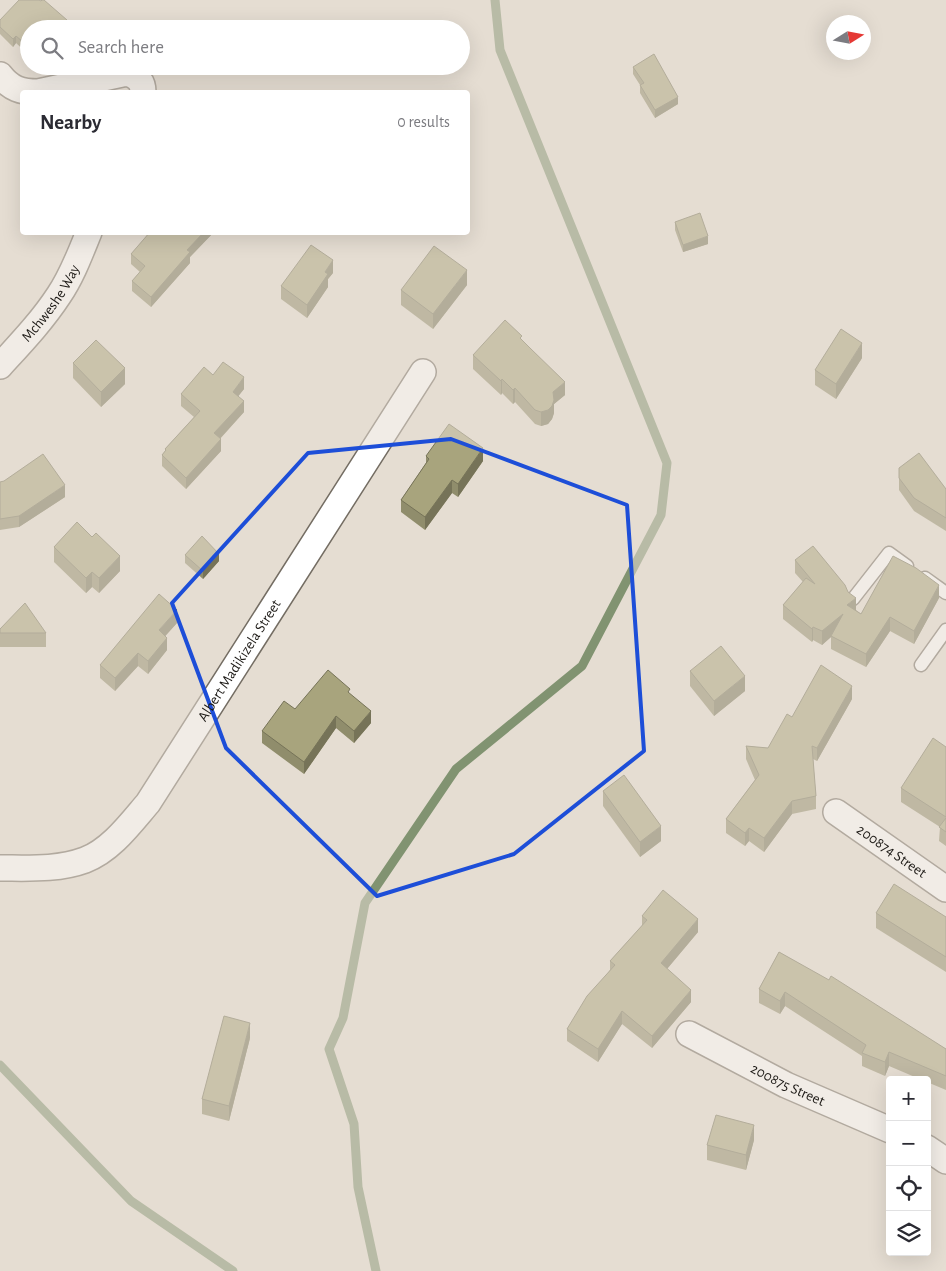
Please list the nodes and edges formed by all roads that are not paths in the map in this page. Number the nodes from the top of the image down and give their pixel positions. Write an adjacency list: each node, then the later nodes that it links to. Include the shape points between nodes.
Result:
1 (0, 75): 6 (street, via 12,88)
2 (114, 75): 4 (street)
3 (135, 75): 5 (street, via 141,81)
4 (47, 90)
5 (143, 90)
6 (20, 91)
7 (88, 235): 8 (street, Mchweshe Way, via 60,294)
8 (0, 366)
9 (423, 372): 15 (street, Albert Madikizela Street, via 148,803 117,838 86,860 43,868)
10 (946, 593): 11 (lane, via 889,554)
11 (853, 599)
12 (946, 630): 13 (lane)
13 (921, 665)
14 (836, 812): 16 (street, 200874 Street)
15 (0, 868)
16 (946, 889)
17 (689, 1034): 18 (street, 200875 Street, via 786,1085)
18 (886, 1128)
19 (931, 1151): 20 (street)
20 (946, 1161)

